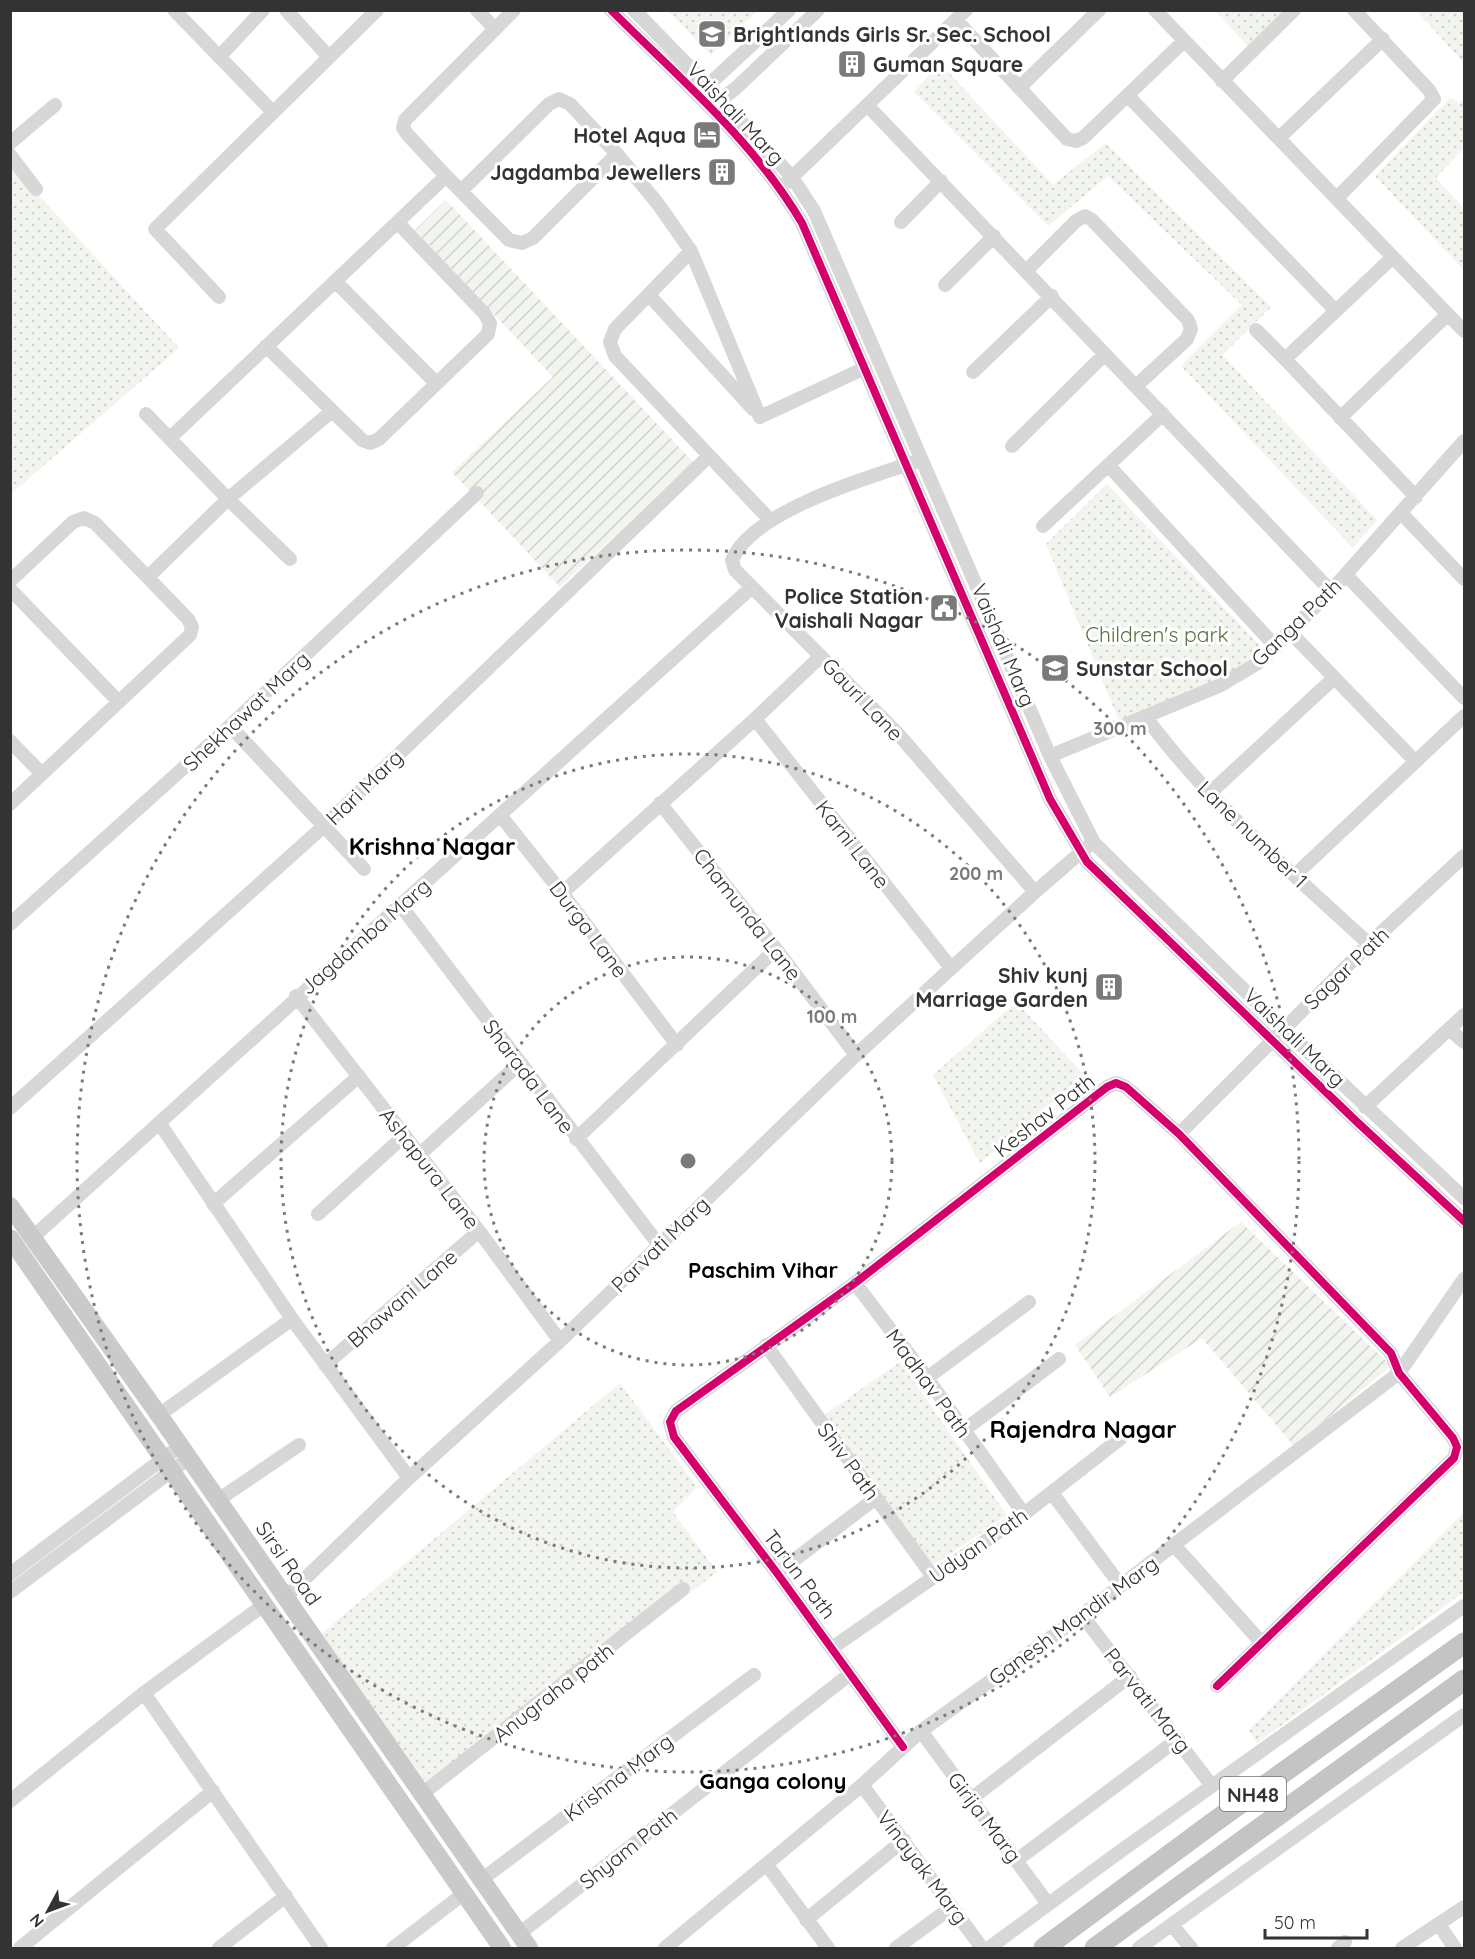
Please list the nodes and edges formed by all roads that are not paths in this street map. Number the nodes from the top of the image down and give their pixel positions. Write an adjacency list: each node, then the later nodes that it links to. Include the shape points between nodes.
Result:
1 (174, 10): 19 (street)
2 (263, 10): 19 (street)
3 (286, 10): 20 (street)
4 (377, 10): 20 (street)
5 (477, 10): 16 (street)
6 (514, 10): 16 (street)
7 (611, 10): 24 (street, Vaishali Marg)
8 (634, 10): 22 (street, Vaishali Marg)
9 (789, 10): 22 (street)
10 (818, 10): 26 (street)
11 (1099, 10): 23 (street)
12 (1155, 10): 18 (street)
13 (1294, 10): 21 (street)
14 (1354, 10): 17 (street)
15 (961, 15): 23 (street); 28 (street)
16 (495, 29): 34 (street, via 405,120 403,128 408,135)
17 (1383, 39): 30 (street); 40 (street, via 1434,99)
18 (1184, 41): 21 (street); 25 (street)
19 (219, 57): 29 (street)
20 (329, 57): 29 (street)
21 (1222, 81): 30 (street)
22 (708, 86): 24 (street); 26 (street, Vaishali Marg)
23 (1020, 87): 25 (street, via 1067,139 1076,141)
24 (697, 96): 26 (street, Vaishali Marg)
25 (1128, 96): 52 (street)
26 (715, 104): 35 (street, Vaishali Marg); 37 (street, Vaishali Marg)
27 (55, 105): 31 (street)
28 (868, 106): 35 (street); 36 (street)
29 (272, 111): 51 (street, via 155,229)
30 (1279, 138): 40 (street)
31 (10, 143)
32 (617, 154): 39 (street, via 533,238 522,243 509,240); 39 (street, via 570,104 559,99 549,104); 44 (street)
33 (10, 155): 38 (street)
34 (446, 176): 39 (street); 42 (street)
35 (792, 177): 37 (street); 72 (street, Vaishali Marg, via 814,211)
36 (941, 181): 41 (street); 43 (street)
37 (781, 187): 59 (street, Vaishali Marg, via 802,223)
38 (36, 189)
39 (461, 191)
40 (1337, 198): 45 (street)
41 (901, 222)
42 (398, 223): 47 (street); 61 (street, via 490,323 488,334)
43 (994, 236): 46 (street); 48 (street)
44 (691, 251): 49 (street); 66 (street)
45 (1393, 257): 52 (street); 53 (street)
46 (1027, 270): 50 (street); 62 (street, via 1076,220 1085,216 1188,320 1191,329 1187,339)
47 (335, 281): 56 (street); 61 (street)
48 (945, 285)
49 (649, 295): 66 (street); 71 (street, via 615,329 610,342 612,349)
50 (1052, 296): 57 (street); 60 (street)
51 (219, 297)
52 (1335, 310): 58 (street)
53 (1448, 314): 55 (street); 67 (street)
54 (1256, 330): 58 (street)
55 (1464, 331)
56 (266, 346): 63 (street); 68 (street)
57 (1105, 354): 62 (street); 69 (street)
58 (1285, 359): 67 (street)
59 (865, 369): 66 (street); 73 (street, Vaishali Marg)
60 (973, 372)
61 (436, 383): 63 (street, via 379,439 370,443)
62 (1136, 386): 65 (street)
63 (332, 411): 77 (street)
64 (146, 414): 68 (street)
65 (1163, 414): 74 (street); 90 (street)
66 (760, 417)
67 (1340, 418): 76 (street)
68 (170, 438): 77 (street)
69 (1012, 446)
70 (1463, 446): 76 (street, Ganga Path)
71 (709, 456): 79 (street); 109 (street, Hari Marg)
72 (923, 459): 73 (street); 81 (street, Vaishali Marg)
73 (908, 464): 79 (street, via 794,507); 82 (street, Vaishali Marg)
74 (1108, 466): 80 (street); 92 (street)
75 (477, 493): 100 (street, Shekhawat Marg)
76 (1416, 497): 78 (street, Ganga Path)
77 (228, 499): 83 (street); 85 (street)
78 (1401, 513): 84 (street, Ganga Path); 86 (street)
79 (770, 520): 88 (street, Gauri Lane, via 732,560 735,570)
80 (1043, 526)
81 (957, 538): 82 (street); 102 (street, Vaishali Marg)
82 (942, 544): 111 (street, Vaishali Marg, via 1050,799)
83 (290, 559)
84 (1346, 575): 90 (street, Ganga Path); 95 (street)
85 (148, 578): 87 (street, via 95,523 84,518 73,522); 96 (street, via 192,627 190,636)
86 (1464, 579)
87 (10, 581)
88 (751, 588): 93 (street, Gauri Lane); 108 (street, Jagdamba Marg)
89 (10, 590): 96 (street)
90 (1331, 591): 91 (street, Ganga Path)
91 (1291, 633): 92 (street, Ganga Path); 94 (street)
92 (1276, 647): 97 (street, Ganga Path, via 1221,685)
93 (821, 656): 99 (street); 115 (street, Gauri Lane, via 900,736)
94 (1334, 678): 103 (street); 105 (street)
95 (1464, 698)
96 (119, 702): 104 (street)
97 (1145, 716): 102 (street, Ganga Path); 105 (street, Lane number 1, via 1173,754)
98 (1464, 716): 103 (street)
99 (755, 719): 106 (street); 121 (street, Karni Lane)
100 (230, 726): 109 (street); 118 (street, Shekhawat Marg)
101 (10, 741): 104 (street)
102 (1050, 756): 110 (street, Vaishali Marg)
103 (1415, 761): 114 (street)
104 (42, 774): 107 (street)
105 (1210, 793): 114 (street, Lane number 1)
106 (660, 803): 116 (street); 120 (street, Chamunda Lane)
107 (10, 804)
108 (500, 815): 116 (street, Durga Lane); 117 (street, Jagdamba Marg)
109 (324, 826): 113 (street); 133 (street, Hari Marg)
110 (1094, 843): 111 (street); 124 (street, Vaishali Marg)
111 (1080, 852): 115 (street); 126 (street, Vaishali Marg)
112 (1464, 856): 119 (street, Sagar Path)
113 (364, 869)
114 (1295, 875): 119 (street, Lane number 1)
115 (1035, 892): 121 (street, Parvati Marg)
116 (562, 893): 128 (street, Durga Lane)
117 (401, 906): 122 (street, Jagdamba Marg); 130 (street, Sharada Lane)
118 (10, 924)
119 (1369, 944): 124 (street, Sagar Path)
120 (776, 949): 128 (street); 129 (street, Chamunda Lane)
121 (951, 968): 129 (street, Parvati Marg)
122 (296, 996): 131 (street, Ashapura Lane); 134 (street, Jagdamba Marg)
123 (1464, 1015): 125 (street)
124 (1284, 1029): 126 (street, Sagar Path); 132 (street, Vaishali Marg)
125 (1449, 1029): 127 (street); 132 (street)
126 (1273, 1041): 135 (street, Sagar Path); 140 (street, Vaishali Marg)
127 (1464, 1042)
128 (676, 1046): 137 (street)
129 (856, 1055): 149 (street, Parvati Marg)
130 (519, 1064): 137 (street, Sharada Lane); 138 (street)
131 (359, 1076): 136 (street, Ashapura Lane); 142 (street)
132 (1365, 1107): 139 (street, Vaishali Marg)
133 (10, 1108)
134 (160, 1124): 142 (street); 147 (street, Jagdamba Marg)
135 (1179, 1134): 151 (street, Keshav Path, via 1126,1087 1116,1083 1107,1087); 159 (street, Keshav Path, via 1391,1353)
136 (404, 1136): 138 (street, Ashapura Lane); 144 (street)
137 (576, 1139): 149 (street, Sharada Lane)
138 (420, 1154): 146 (street, Ashapura Lane)
139 (1437, 1173): 140 (street); 141 (street, Vaishali Marg)
140 (1426, 1186): 145 (street, Vaishali Marg)
141 (1464, 1198)
142 (213, 1204): 154 (street)
143 (10, 1206): 147 (main road, Sirsi Road)
144 (318, 1214)
145 (1464, 1221)
146 (479, 1231): 155 (street, Ashapura Lane); 158 (street, Bhawani Lane)
147 (33, 1237): 161 (main road, Sirsi Road)
148 (10, 1238): 167 (main road, Sirsi Road)
149 (659, 1245): 155 (street, Parvati Marg)
150 (1464, 1279): 152 (street, Ganesh Mandir Marg)
151 (855, 1283): 156 (street, Keshav Path); 160 (street, Madhav Path)
152 (1459, 1300): 159 (street, Ganesh Mandir Marg)
153 (1029, 1302): 160 (street)
154 (292, 1320): 158 (street); 161 (street)
155 (560, 1341): 168 (street, Parvati Marg)
156 (766, 1345): 162 (street, Keshav Path, via 676,1411); 170 (street, Shiv Path)
157 (1059, 1359): 163 (street)
158 (325, 1365): 168 (street)
159 (1400, 1373): 173 (street, Ganesh Mandir Marg); 184 (street, Keshav Path, via 1453,1438 1458,1448 1454,1458)
160 (927, 1378): 163 (street, Madhav Path)
161 (159, 1415): 166 (main road, Sirsi Road)
162 (670, 1422): 174 (street, Tarun Path, via 674,1437)
163 (963, 1430): 172 (street, Madhav Path)
164 (1121, 1438): 169 (street, Udyan Path)
165 (299, 1444): 171 (street)
166 (184, 1452): 167 (street); 171 (main road, Sirsi Road)
167 (167, 1466): 175 (street); 179 (street); 181 (main road, Sirsi Road)
168 (409, 1478): 180 (street, Parvati Marg)
169 (1052, 1493): 172 (street, Udyan Path); 177 (street)
170 (876, 1498): 174 (street); 176 (street, Shiv Path)
171 (218, 1500): 180 (main road, Sirsi Road)
172 (1024, 1514): 176 (street, Udyan Path)
173 (1174, 1545): 177 (street, Ganesh Mandir Marg); 184 (street)
174 (777, 1573): 186 (street, Tarun Path)
175 (10, 1574)
176 (933, 1577): 186 (street, Udyan Path)
177 (1121, 1586): 183 (street, Ganesh Mandir Marg)
178 (683, 1589): 200 (street, Anugraha path)
179 (10, 1592)
180 (286, 1597): 200 (main road, Sirsi Road)
181 (265, 1604): 192 (street); 207 (main road, Sirsi Road)
182 (1464, 1606): 198 (street)
183 (1082, 1615): 189 (street, Parvati Marg); 194 (street, Ganesh Mandir Marg)
184 (1261, 1642): 191 (street, Keshav Path)
185 (1464, 1643): 226 (highway, NH48)
186 (832, 1648): 187 (street, Tarun Path)
187 (850, 1674): 196 (street, Tarun Path); 215 (street, Shyam Path)
188 (754, 1675): 206 (street, Krishna Marg)
189 (1130, 1676): 195 (street, Parvati Marg); 201 (street)
190 (1464, 1680): 227 (highway, NH48)
191 (1217, 1686)
192 (144, 1693): 199 (street); 202 (street)
193 (1464, 1715): 213 (street)
194 (921, 1731): 196 (street, Ganesh Mandir Marg); 201 (street, Girija Marg)
195 (1178, 1739): 198 (street, Parvati Marg); 204 (street)
196 (903, 1747): 197 (street, Ganesh Mandir Marg)
197 (862, 1785): 203 (street, Vinayak Marg); 205 (street, Ganesh Mandir Marg)
198 (1212, 1786): 209 (street)
199 (213, 1791): 208 (street); 216 (street)
200 (422, 1794): 206 (main road, Sirsi Road)
201 (971, 1799): 204 (street, Girija Marg)
202 (10, 1801)
203 (903, 1840): 210 (street, Vinayak Marg); 212 (street)
204 (1017, 1860): 209 (street, Girija Marg)
205 (767, 1865): 212 (street); 221 (street, Ganesh Mandir Marg)
206 (481, 1880): 215 (main road, Sirsi Road)
207 (463, 1894): 219 (street); 220 (main road, Sirsi Road)
208 (286, 1896): 217 (street); 218 (street)
209 (1048, 1904): 225 (street)
210 (952, 1907): 223 (street); 224 (street, Vinayak Marg)
211 (1464, 1907): 214 (street)
212 (806, 1920): 222 (street)
213 (1172, 1925): 228 (street); 229 (street)
214 (1439, 1925): 230 (street); 231 (street)
215 (524, 1941)
216 (20, 1948)
217 (219, 1948)
218 (321, 1948)
219 (393, 1948)
220 (502, 1948)
221 (665, 1948)
222 (828, 1948)
223 (896, 1948)
224 (982, 1948)
225 (989, 1948)
226 (1044, 1948)
227 (1095, 1948)
228 (1139, 1948)
229 (1191, 1948)
230 (1402, 1948)
231 (1455, 1948)

